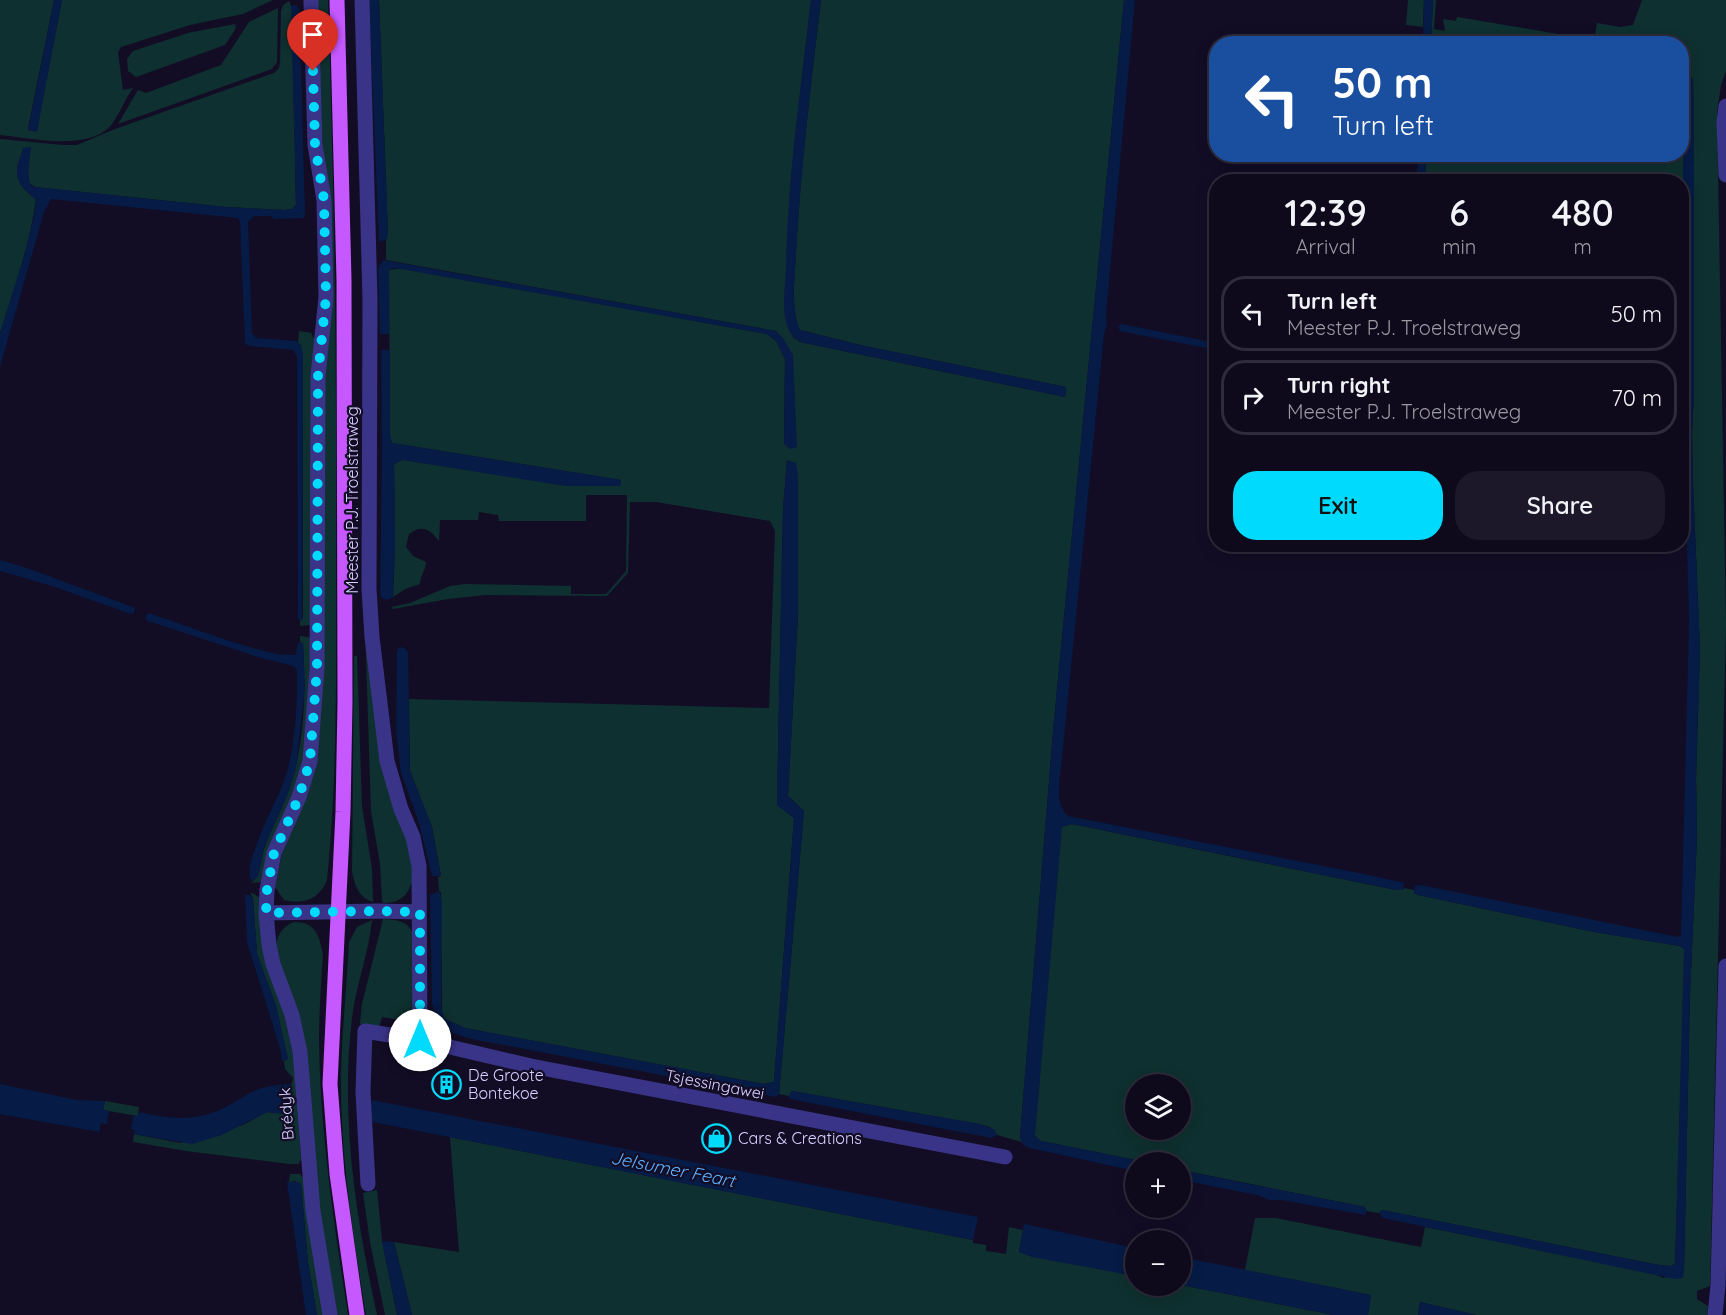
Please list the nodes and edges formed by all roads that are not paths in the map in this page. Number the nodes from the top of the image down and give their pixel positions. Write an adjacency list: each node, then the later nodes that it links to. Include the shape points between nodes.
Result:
1 (311, 0): 8 (street, via 315,145 324,200 326,297 318,376 317,668 310,761 274,853)
2 (337, 0): 6 (main road, Meester P.J. Troelstraweg, via 344,268 345,576 343,812)
3 (362, 0): 7 (street, Meester P.J. Troelstraweg, via 372,637 391,779 417,850)
4 (1726, 106): 5 (street)
5 (1726, 175)
6 (337, 911): 7 (street); 8 (street); 14 (main road, via 330,1084 337,1174)
7 (420, 912): 10 (street)
8 (266, 913): 13 (street, Brédyk, via 273,964 300,1052 313,1211)
9 (1726, 966): 15 (street)
10 (420, 1040): 11 (street, Tsjessingawei, via 531,1066); 12 (street, Tsjessingawei, via 365,1031 363,1120)
11 (1005, 1157)
12 (368, 1184)
13 (330, 1315)
14 (357, 1315)
15 (1715, 1315)

